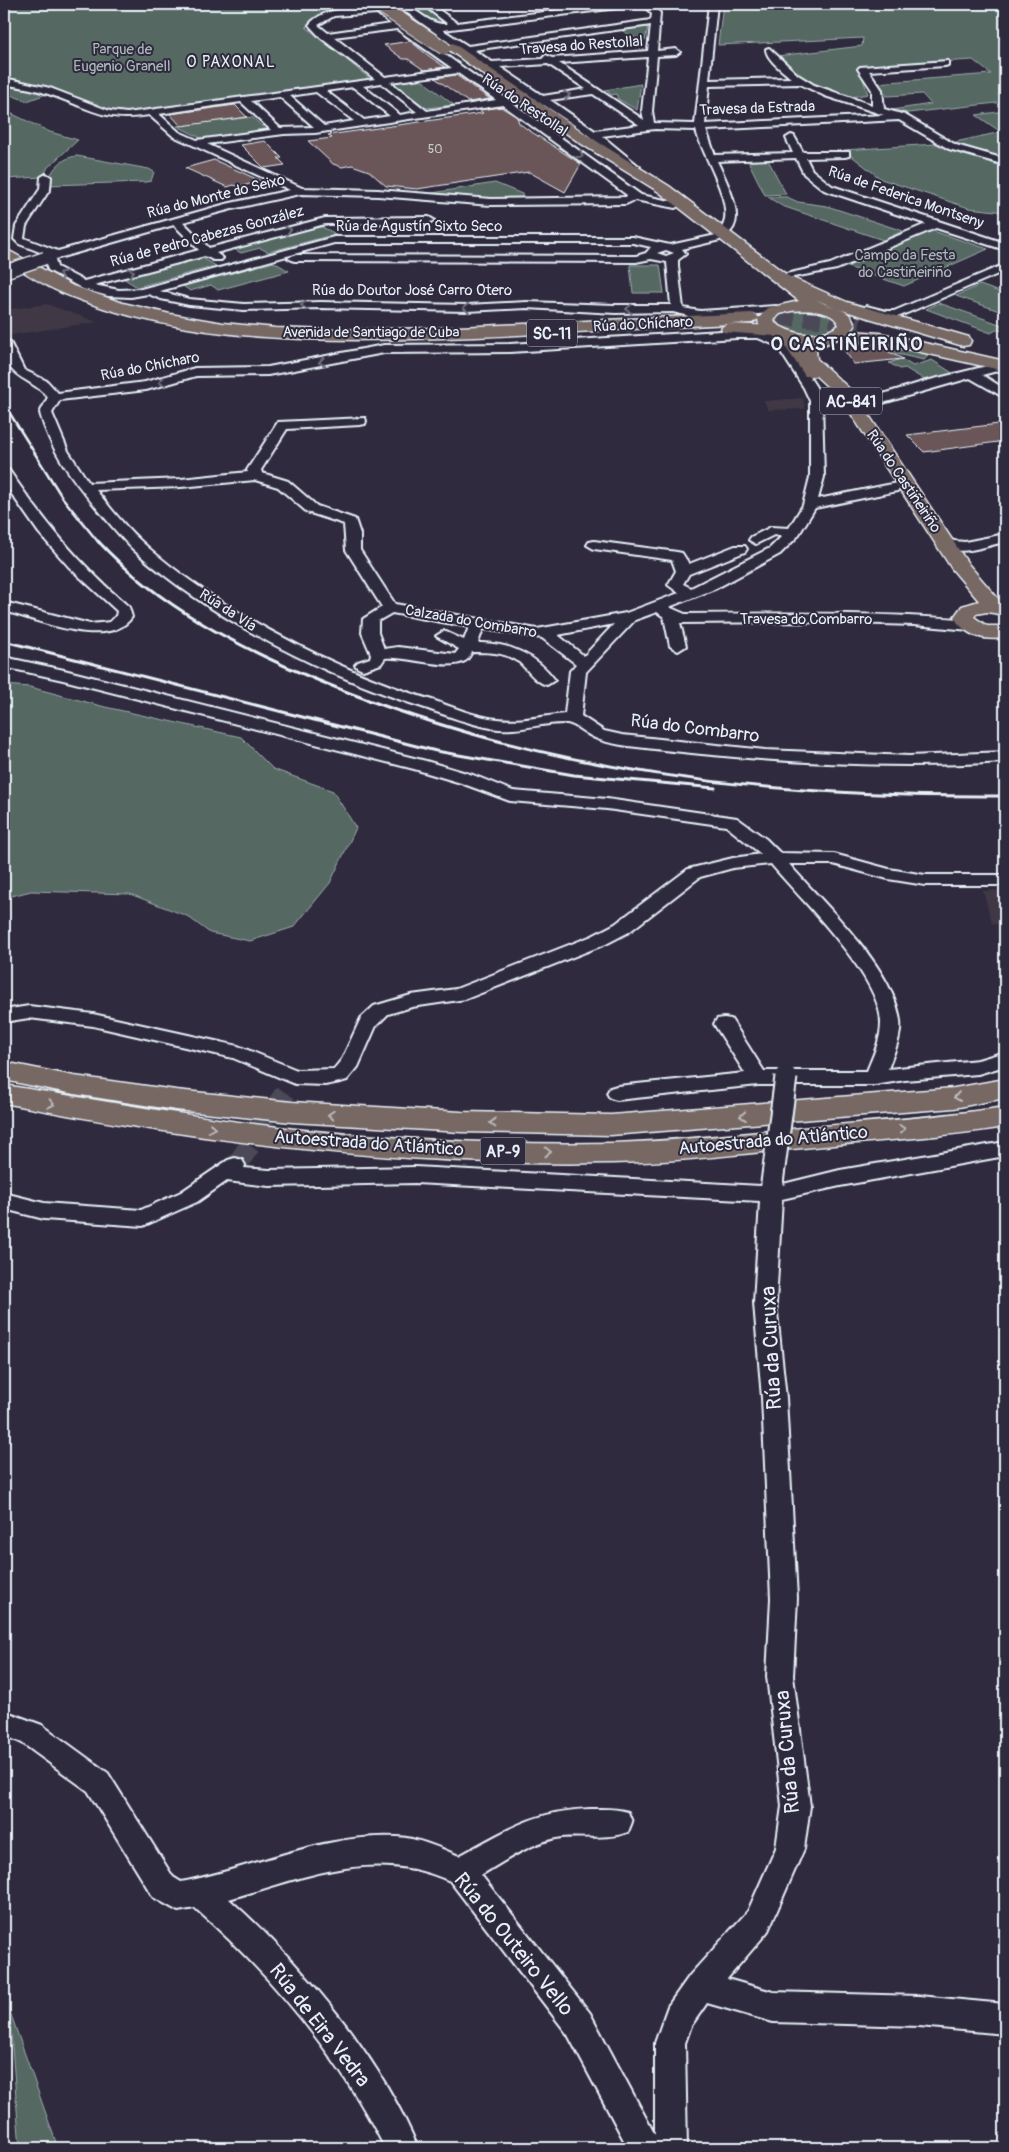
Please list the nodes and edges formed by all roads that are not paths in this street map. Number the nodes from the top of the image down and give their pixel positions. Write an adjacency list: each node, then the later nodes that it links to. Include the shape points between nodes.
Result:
1 (426, 4): 12 (street)
2 (625, 4): 9 (street)
3 (646, 4): 11 (street, via 655,11)
4 (713, 4): 28 (street)
5 (404, 5): 6 (street, via 395,11); 12 (street, Rúa do Restollal)
6 (375, 7): 8 (street, Rúa do Restollal); 8 (street); 13 (street, Rúa do Restollal); 17 (main road, Rúa do Restollal, bridge)
7 (531, 7): 12 (street)
8 (350, 12): 15 (street, via 314,23 313,26)
9 (600, 12): 10 (street); 14 (street)
10 (490, 22): 12 (street); 16 (street)
11 (655, 22): 14 (street); 20 (street)
12 (440, 25): 17 (street, Rúa do Restollal)
13 (399, 26): 15 (street); 24 (street, Rúa do Restollal)
14 (624, 26): 16 (street)
15 (324, 36): 25 (street)
16 (518, 40): 17 (street); 21 (street)
17 (454, 48): 23 (street, Rúa do Restollal); 34 (main road, Rúa do Restollal); 62 (main road, Rúa do Restollal)
18 (769, 51): 26 (street, via 777,63)
19 (676, 52): 20 (street, Travesa do Restollal)
20 (654, 54): 21 (street, Travesa do Restollal); 40 (street)
21 (550, 61): 23 (street, Travesa do Restollal); 31 (street)
22 (945, 63): 37 (street, via 863,69 877,90)
23 (488, 65): 34 (street, Rúa do Restollal)
24 (458, 70): 25 (street); 35 (street, Rúa do Restollal)
25 (382, 80): 29 (street); 39 (street)
26 (800, 80): 28 (street); 37 (street, Travesa da Estrada, via 853,104)
27 (4, 81): 38 (street, via 47,90 108,114 127,116)
28 (704, 83): 43 (street)
29 (355, 84): 30 (street); 42 (street)
30 (318, 89): 32 (street); 44 (street)
31 (595, 91): 34 (street, one-way to 31); 40 (street, via 626,112)
32 (282, 94): 33 (street); 47 (street)
33 (243, 99): 38 (street); 48 (street)
34 (534, 100): 45 (street, Rúa do Restollal); 49 (street, Rúa do Restollal); 57 (main road, Rúa do Restollal)
35 (505, 102): 39 (street); 59 (street, Rúa do Restollal, one-way to 59)
36 (826, 111): 43 (street)
37 (880, 111): 41 (street, Travesa da Estrada)
38 (151, 112): 51 (street, via 176,134)
39 (425, 114): 42 (street)
40 (642, 115): 46 (street)
41 (902, 117): 43 (street, Travesa da Estrada); 55 (street, via 948,145)
42 (398, 118): 44 (street)
43 (701, 122): 46 (street, Travesa da Estrada); 54 (street, via 702,141)
44 (362, 123): 47 (street)
45 (573, 125)
46 (647, 127): 49 (street, Travesa da Estrada)
47 (318, 129): 48 (street); 51 (street)
48 (278, 132): 51 (street)
49 (591, 135): 57 (street, Rúa do Restollal)
50 (791, 138): 53 (street, Rúa de Federica Montseny)
51 (201, 145): 58 (street)
52 (845, 154): 53 (street)
53 (800, 155): 54 (street); 66 (street, Rúa de Federica Montseny, via 808,172 828,188)
54 (710, 158): 67 (street, via 732,211 728,230)
55 (1005, 162)
56 (46, 177): 74 (street, via 44,190 15,232 23,242)
57 (664, 189): 67 (main road, Rúa do Restollal)
58 (300, 191): 60 (street, Rúa do Monte do Seixo, via 335,190); 65 (street, Rúa do Monte do Seixo)
59 (632, 193): 61 (street, Rúa do Monte do Seixo, via 629,200); 62 (street, Rúa do Restollal, via 646,201)
60 (433, 198): 61 (street, Rúa do Monte do Seixo, via 491,202); 64 (street)
61 (592, 201): 62 (street, Rúa do Monte do Seixo)
62 (678, 207): 67 (main road, Rúa do Castiñeiriño)
63 (338, 220): 64 (street, Rúa de Pedro Cabezas González); 68 (street); 71 (street, Rúa de Pedro Cabezas González, one-way to 63, via 326,220)
64 (429, 220): 69 (street)
65 (176, 221): 71 (street); 74 (street, Rúa do Monte do Seixo)
66 (935, 224): 70 (street, Rúa de Federica Montseny); 80 (street, via 833,267)
67 (720, 235): 72 (street); 80 (main road, Rúa do Castiñeiriño); 84 (main road, Rúa do Castiñeiriño, via 785,292 784,302)
68 (349, 240): 69 (street, Rúa de Agustín Sixto Seco); 75 (street, Rúa de Agustín Sixto Seco, via 334,240)
69 (427, 240): 72 (street, Rúa de Agustín Sixto Seco)
70 (1005, 247)
71 (207, 252): 78 (street); 81 (street, Rúa de Pedro Cabezas González, one-way to 71)
72 (665, 252): 75 (street, via 636,259); 85 (street)
73 (4, 253): 90 (main road, Avenida de Santiago de Cuba / SC-11, via 66,288 166,317 288,332)
74 (50, 256): 79 (street, Rúa do Monte do Seixo, bridge); 81 (street, one-way to 74, via 54,270)
75 (269, 258): 78 (street, Rúa de Agustín Sixto Seco)
76 (4, 266): 94 (main road, Avenida de Santiago de Cuba / SC-11, via 54,293 154,323 241,336)
77 (1005, 266): 87 (street)
78 (233, 267): 82 (street, Rúa de Agustín Sixto Seco)
79 (4, 272)
80 (781, 278): 83 (main road, Rúa do Castiñeiriño)
81 (84, 284): 82 (street, via 108,293)
82 (144, 292): 85 (street, Rúa do Doutor José Carro Otero, one-way to 82, via 532,305 236,307 183,301)
83 (821, 303): 84 (main road); 86 (main road); 87 (main road)
84 (776, 310): 85 (main road); 89 (main road, Rúa do Castiñeiriño)
85 (674, 312): 90 (main road)
86 (839, 314): 91 (main road, Rúa do Castiñeiriño, via 847,326); 92 (main road)
87 (906, 318): 92 (main road)
88 (859, 327): 95 (main road)
89 (765, 328): 90 (main road, Avenida de Santiago de Cuba / SC-11); 91 (main road); 94 (main road, Avenida de Santiago de Cuba / SC-11); 94 (main road, via 438,342); 97 (street, Rúa do Chícharo, one-way to 97, via 510,348 369,351 268,371 195,372 146,386); 104 (main road, Rúa do Castiñeiriño / AC-841, via 795,344 804,365 841,399); 105 (street, via 782,344 810,386 816,401 817,477)
90 (376, 334)
91 (829, 336): 95 (main road, via 880,338); 99 (main road, Rúa do Castiñeiriño / AC-841, via 808,350 808,360)
92 (963, 341): 95 (main road)
93 (4, 342): 97 (street, via 19,372 42,384)
94 (350, 342)
95 (1005, 360): 96 (street)
96 (972, 374): 98 (street); 99 (street)
97 (45, 392): 103 (street, Rúa da Vía, via 49,426)
98 (1005, 394)
99 (855, 407): 104 (main road, Rúa do Castiñeiriño / AC-841)
100 (360, 421): 102 (street, via 283,425 254,470)
101 (4, 473): 114 (street, via 57,546 80,572 124,610 124,616 114,626 90,629)
102 (256, 476): 103 (street, Calzada do Combarro, via 181,484 138,482); 115 (street, Calzada do Combarro, via 283,484 312,509 350,522 353,550)
103 (85, 487): 134 (street, Rúa da Vía, via 122,530 170,572 283,644 382,689 481,720 515,724)
104 (897, 488): 105 (street); 111 (main road, Rúa do Castiñeiriño / AC-841, via 926,514 942,539); 119 (main road, Rúa do Castiñeiriño / AC-841, via 965,590)
105 (810, 505): 106 (street)
106 (793, 533): 108 (street, via 771,531); 113 (street, via 775,551)
107 (1005, 538): 111 (street)
108 (756, 540)
109 (594, 545): 112 (street, via 677,556)
110 (740, 549): 112 (street)
111 (960, 553): 116 (main road, Rúa do Castiñeiriño / AC-841, via 974,584)
112 (683, 571): 113 (street, via 675,585)
113 (691, 594): 117 (street)
114 (4, 606)
115 (390, 608): 120 (street, Calzada do Combarro); 127 (street, via 371,619 370,633)
116 (1000, 608): 119 (main road, Rúa do Castiñeiriño / AC-841)
117 (665, 611): 118 (street); 119 (street, Travesa do Combarro, via 684,618 710,620 819,617 941,622); 124 (street)
118 (630, 617): 122 (street, Calzada do Combarro); 130 (street)
119 (973, 620): 121 (main road); 126 (main road, Rúa do Castiñeiriño / AC-841, via 997,641)
120 (478, 624): 122 (street, Calzada do Combarro); 125 (street)
121 (1005, 632)
122 (542, 634): 128 (street); 130 (street, Calzada do Combarro)
123 (444, 636): 125 (street)
124 (678, 646)
125 (464, 653): 127 (street, via 450,660 398,652); 128 (street, via 496,647)
126 (1005, 653)
127 (379, 654): 131 (street, via 376,661)
128 (511, 654): 132 (street); 133 (street, via 523,658)
129 (4, 662): 136 (street, via 420,765 510,796 607,804 732,822)
130 (584, 663): 134 (street, via 578,671)
131 (362, 665)
132 (496, 665)
133 (546, 680)
134 (573, 718): 135 (street, Rúa do Combarro, via 598,734 622,740 777,758 892,763)
135 (1005, 757)
136 (775, 858): 137 (street, via 834,859 925,880); 138 (street, via 733,863 694,873 622,928 598,940 459,995 411,1001 381,1010 368,1023 351,1062 340,1075 294,1080 238,1053 93,1020 29,1012); 144 (street, via 843,933 885,1000 892,1022)
137 (1005, 880)
138 (4, 1016)
139 (724, 1024): 143 (street)
140 (1005, 1059): 144 (street, via 978,1067)
141 (4, 1071): 145 (main road, Autoestrada do Atlántico / AP-9, one-way to 141, via 954,1098 630,1124 489,1123 292,1112 176,1100)
142 (786, 1077): 143 (street); 144 (street); 150 (street, Rúa da Curuxa, bridge)
143 (758, 1078): 146 (street)
144 (875, 1078)
145 (1005, 1089)
146 (617, 1093)
147 (4, 1094): 148 (main road, Autoestrada do Atlántico / AP-9, one-way to 148, via 290,1140 458,1150 613,1153 969,1123)
148 (1005, 1117)
149 (1005, 1150): 150 (street)
150 (772, 1189): 151 (street, via 415,1175 269,1178 231,1168 189,1198 143,1218 44,1211); 156 (street, Rúa da Curuxa, via 765,1303 774,1398 784,1598 780,1676 796,1806 790,1849 758,1921)
151 (4, 1201)
152 (4, 1723): 155 (street, Rúa do Outeiro Vello, via 32,1734 98,1782 163,1887 178,1897)
153 (618, 1822): 154 (street, via 561,1824 524,1835)
154 (460, 1871): 155 (street, Rúa do Outeiro Vello, via 436,1860 398,1851 338,1854); 159 (street, Rúa do Outeiro Vello, via 579,2024)
155 (200, 1893): 158 (street, Rúa de Eira Vedra, via 240,1927 305,1998 372,2092)
156 (701, 1986): 157 (street, via 773,2007 910,2010); 160 (street, via 679,2017 670,2043)
157 (1005, 2019)
158 (402, 2148)
159 (646, 2148)
160 (671, 2148)

